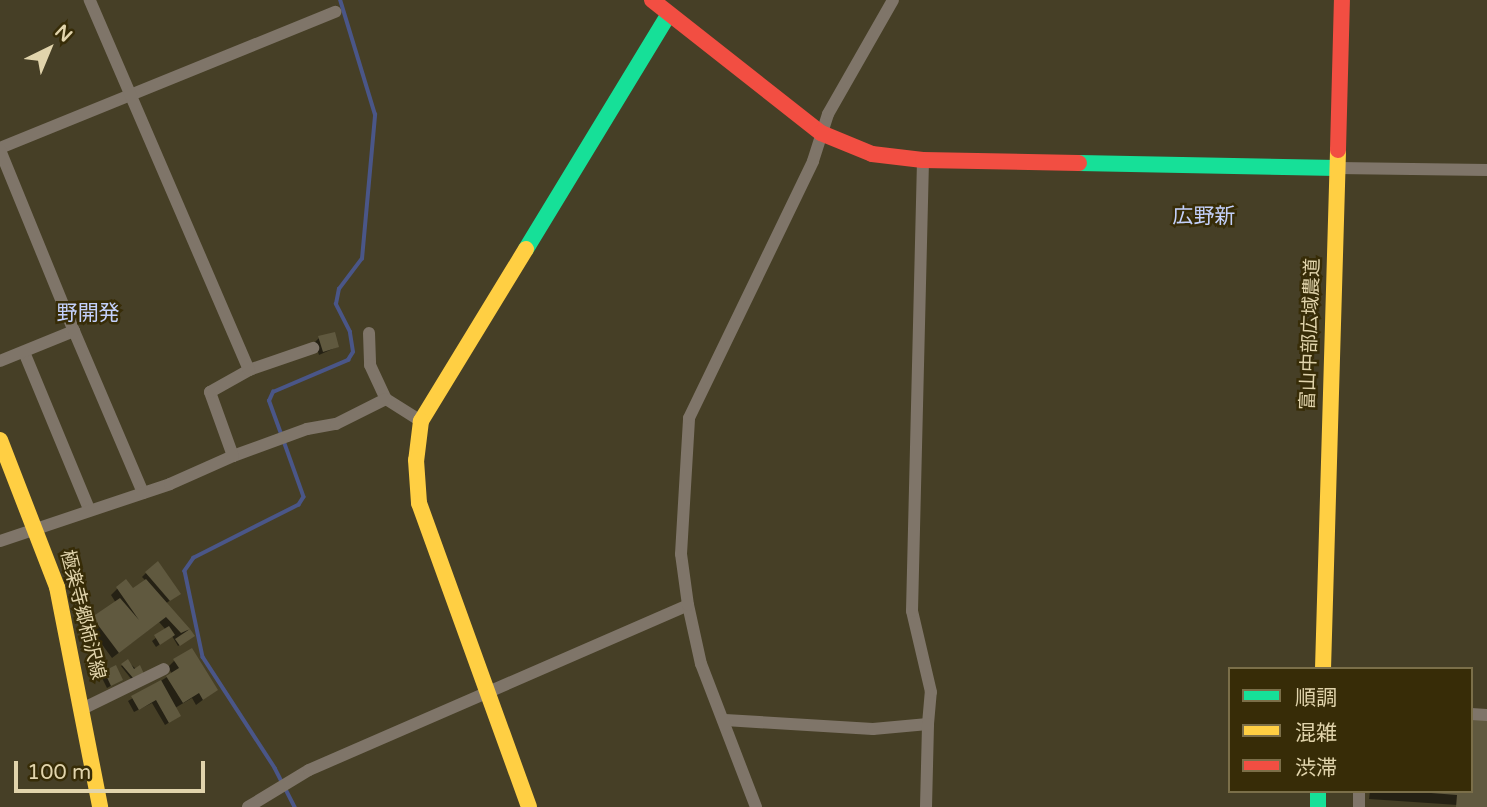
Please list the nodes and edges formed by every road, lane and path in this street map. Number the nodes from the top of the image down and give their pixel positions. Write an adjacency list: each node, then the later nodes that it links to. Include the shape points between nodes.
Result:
1 (90, 0): 6 (street)
2 (893, 0): 7 (street)
3 (1342, 0): 10 (street, 富山中部広域農道)
4 (659, 5): 7 (street); 19 (street)
5 (335, 12): 6 (street)
6 (131, 96): 8 (street); 17 (street)
7 (821, 133): 9 (street, via 872,155); 26 (street, via 813,161 689,418 681,555)
8 (0, 149): 12 (street)
9 (923, 160): 10 (street); 32 (street, via 912,611 931,692)
10 (1337, 168): 11 (street); 27 (street, 富山中部広域農道)
11 (1487, 170)
12 (74, 331): 15 (street); 22 (street)
13 (369, 333): 18 (street, via 370,365)
14 (313, 348): 17 (street)
15 (24, 352): 16 (street); 23 (street)
16 (0, 361)
17 (249, 370): 21 (street, via 211,392)
18 (386, 399): 19 (street); 21 (street, via 336,424 307,429)
19 (421, 421): 29 (street, via 416,460 419,503)
20 (0, 440): 24 (street, 極楽寺郷柿沢線)
21 (233, 456): 22 (street)
22 (143, 493): 23 (street)
23 (89, 509): 24 (street)
24 (37, 527): 25 (street); 30 (street, 極楽寺郷柿沢線, via 57,587)
25 (0, 541)
26 (688, 604): 29 (street); 31 (street, via 701,664)
27 (1323, 667)
28 (164, 669): 30 (street)
29 (487, 690): 34 (street, via 309,770); 35 (street)
30 (82, 709): 33 (street, 極楽寺郷柿沢線)
31 (725, 720): 32 (street, via 873,729); 36 (street)
32 (928, 724): 37 (street)
33 (100, 807)
34 (248, 807)
35 (529, 807)
36 (756, 807)
37 (926, 807)

